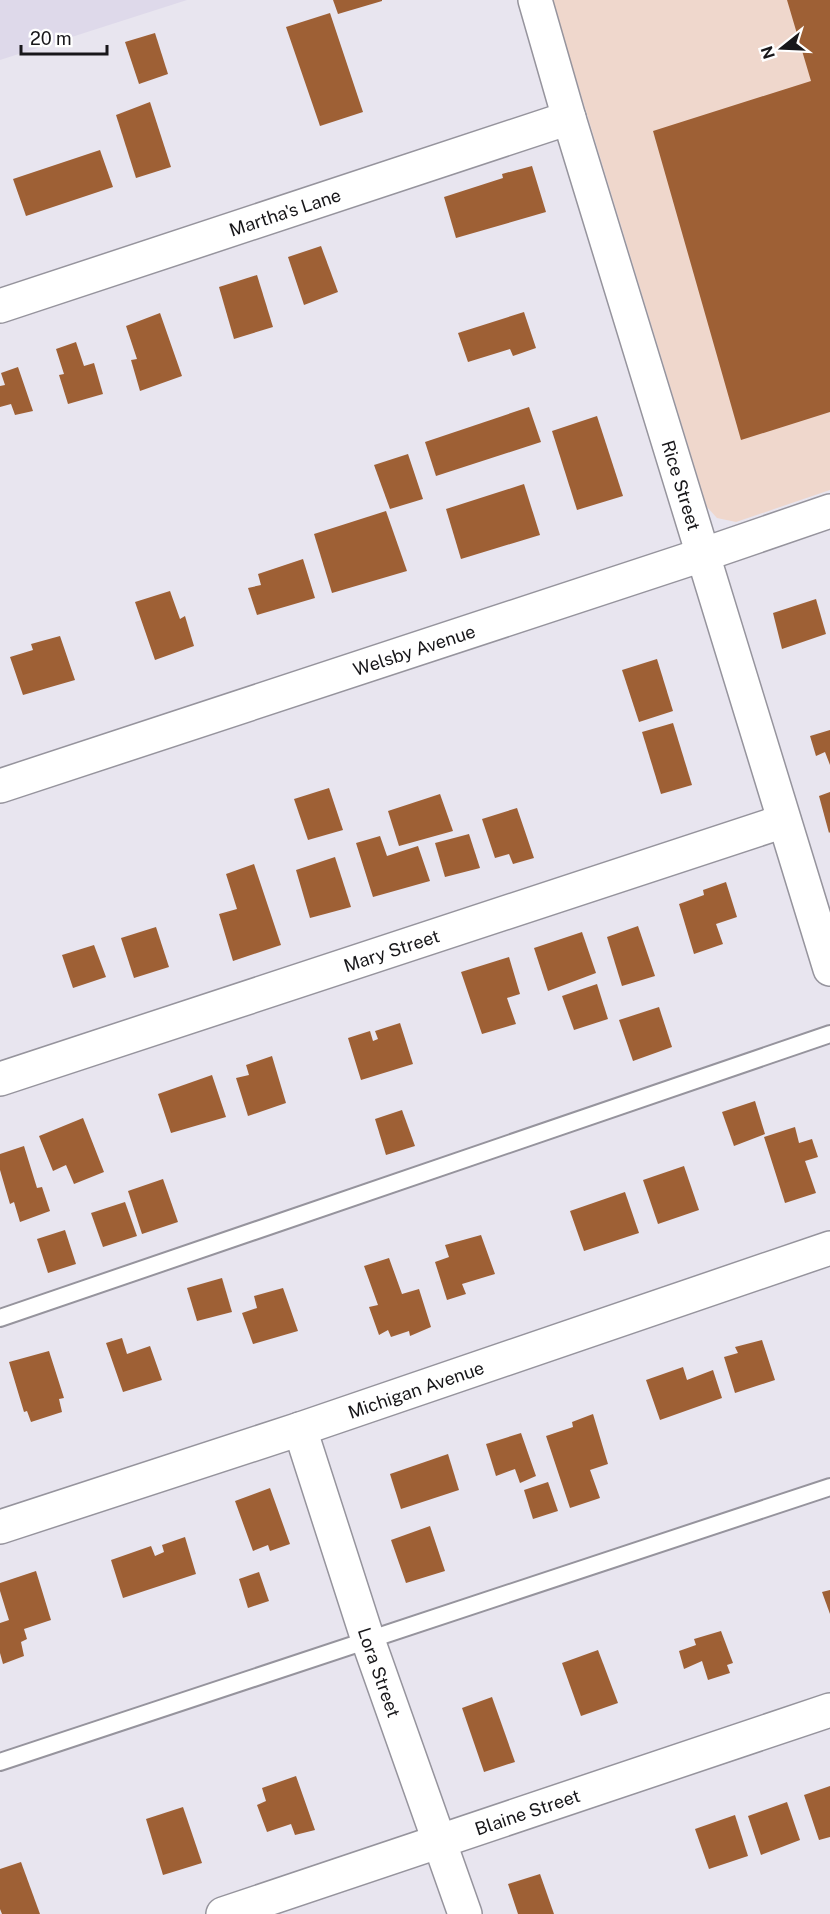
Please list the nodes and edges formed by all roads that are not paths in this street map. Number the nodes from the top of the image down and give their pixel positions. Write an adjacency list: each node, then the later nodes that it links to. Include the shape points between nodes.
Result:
1 (535, 0): 2 (street, Rice Street)
2 (569, 118): 3 (street, Martha's Lane); 5 (street, Rice Street)
3 (0, 306)
4 (830, 511): 5 (street, Welsby Avenue)
5 (702, 555): 6 (street, Welsby Avenue); 7 (street, Rice Street)
6 (0, 786)
7 (784, 821): 8 (street, Rice Street); 10 (street, Mary Street)
8 (830, 969)
9 (830, 1034): 12 (lane)
10 (0, 1079)
11 (830, 1248): 13 (street, Michigan Avenue)
12 (0, 1318)
13 (300, 1429): 15 (street, Michigan Avenue); 16 (street, Lora Street)
14 (830, 1487): 16 (lane)
15 (0, 1527)
16 (368, 1640): 18 (lane); 19 (street, Lora Street)
17 (830, 1710): 19 (street, Blaine Street)
18 (0, 1762)
19 (439, 1841): 20 (street, Blaine Street); 21 (street, Lora Street)
20 (223, 1914)
21 (465, 1914)

